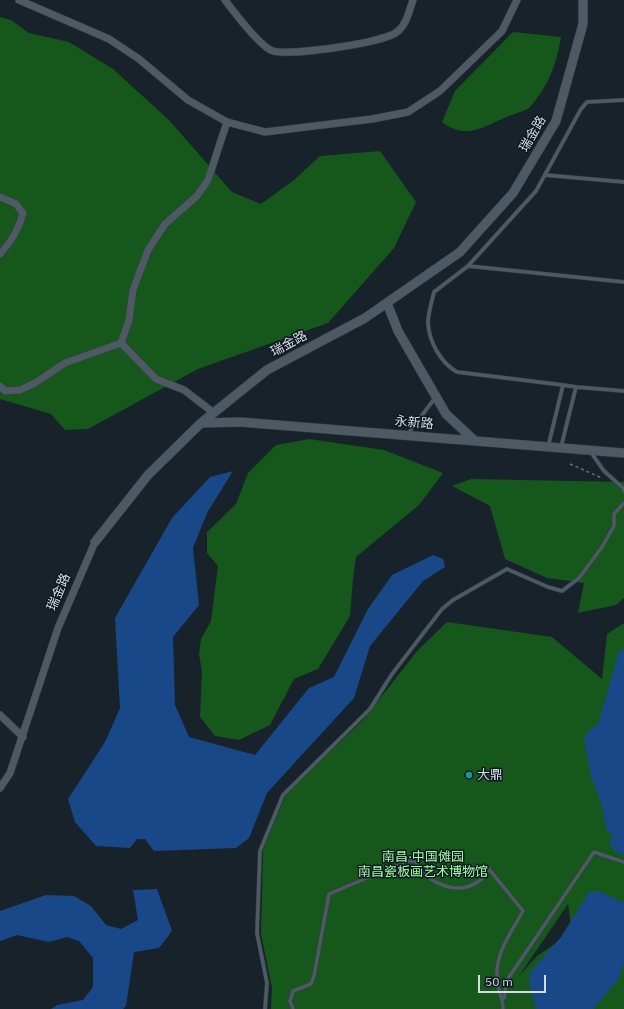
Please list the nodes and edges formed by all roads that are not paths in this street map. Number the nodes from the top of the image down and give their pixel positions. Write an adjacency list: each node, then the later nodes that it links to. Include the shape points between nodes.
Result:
1 (19, 0): 7 (street, via 109,39 139,59 188,100)
2 (225, 0): 3 (street, via 248,30 272,51 288,52 368,43 396,33 405,23)
3 (413, 0)
4 (517, 0): 7 (street, via 502,30 440,91 408,112 265,132)
5 (583, 0): 14 (street, 瑞金路, via 583,24 556,121 513,193 460,252)
6 (624, 100): 8 (lane, via 587,102)
7 (227, 122): 15 (street, via 208,180 197,196 165,224 148,250 133,290 129,320)
8 (545, 175): 9 (lane); 12 (lane, via 536,191)
9 (624, 182)
10 (0, 197): 11 (street, via 16,204 23,213 11,242)
11 (0, 254)
12 (468, 266): 13 (lane); 16 (lane, via 434,292 428,323 433,345 440,357 449,368 457,372)
13 (624, 282)
14 (387, 303): 20 (street, via 398,331); 21 (street, 瑞金路, via 365,318 267,370)
15 (121, 343): 17 (street, via 65,363 20,390 5,391); 21 (street, via 156,379 184,390)
16 (563, 385): 18 (lane); 25 (lane)
17 (0, 386)
18 (576, 387): 19 (lane); 26 (lane)
19 (624, 391)
20 (436, 397): 23 (lane); 24 (street, via 446,414)
21 (214, 413): 22 (street, 瑞金路)
22 (201, 423): 23 (street, 永新路, via 240,422); 31 (street, 瑞金路, via 148,475)
23 (407, 436): 24 (street, 永新路)
24 (475, 441): 25 (street, 永新路)
25 (548, 447): 26 (street, 永新路)
26 (560, 448): 27 (street, 永新路)
27 (590, 450): 28 (street, 永新路); 29 (lane, via 604,471)
28 (624, 453)
29 (624, 491)
30 (624, 503): 37 (lane, via 614,514 614,526 602,547 579,578 562,590 548,587 507,569 442,609 392,674 370,709 282,795 260,851 258,933 266,983)
31 (95, 542): 33 (street, 瑞金路, via 58,628)
32 (0, 715): 33 (street)
33 (23, 736): 34 (street, 瑞金路, via 10,773)
34 (0, 788)
35 (624, 862): 36 (lane, via 594,852 508,980)
36 (503, 999): 38 (lane, via 497,981 500,951 523,910 489,869 480,881 466,888 450,887 432,880 420,870 415,861 407,861 329,894 314,976 311,984 293,992 290,1002); 39 (lane)
37 (265, 1009)
38 (293, 1009)
39 (503, 1009)

